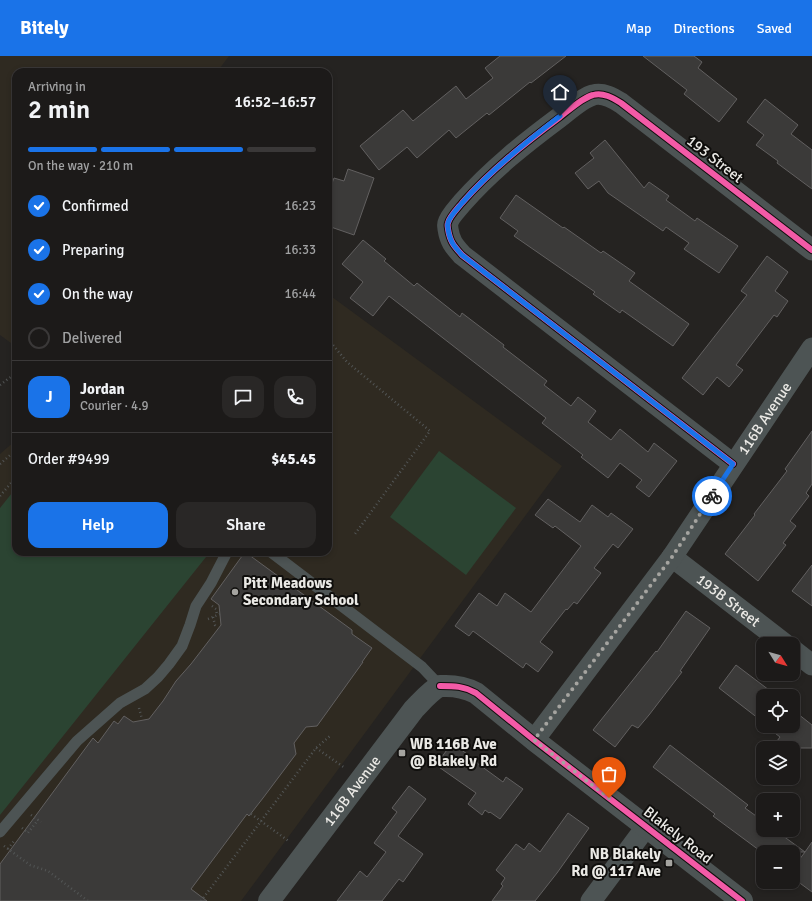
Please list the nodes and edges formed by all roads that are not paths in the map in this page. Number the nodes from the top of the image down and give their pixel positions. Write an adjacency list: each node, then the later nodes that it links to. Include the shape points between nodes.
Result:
1 (812, 250): 3 (street, 193 Street, via 621,103 601,94 592,95 581,101 529,140 470,193 448,222 449,236 462,255)
2 (812, 348): 3 (street, 116B Avenue)
3 (733, 464): 6 (street, 116B Avenue)
4 (225, 556): 13 (lane, via 196,606 182,646 169,664 145,689 120,703 77,741)
5 (276, 556): 10 (lane, via 422,667)
6 (672, 557): 7 (street, 193B Street); 11 (street, 116B Avenue)
7 (776, 637)
8 (800, 656): 9 (street)
9 (812, 665)
10 (440, 686): 11 (street, Blakely Road, via 456,686 476,693); 14 (street, 116B Avenue, via 414,709)
11 (534, 740): 12 (street, Blakely Road)
12 (646, 827): 15 (street); 16 (street, Blakely Road)
13 (0, 832)
14 (269, 901)
15 (591, 901)
16 (742, 901)

